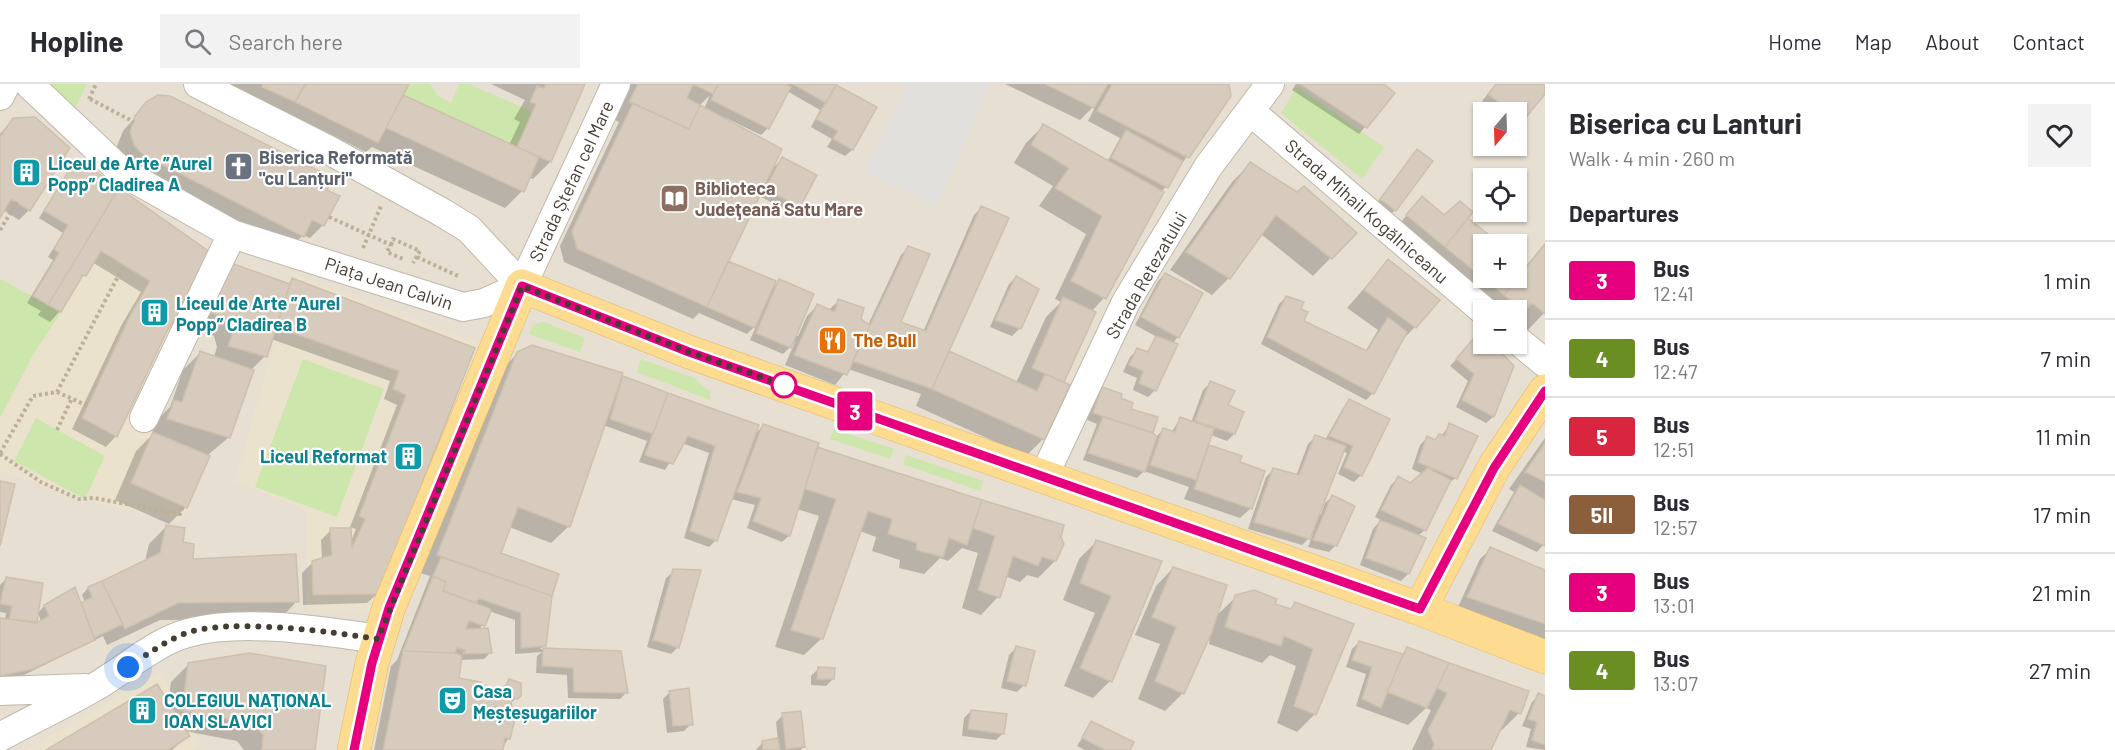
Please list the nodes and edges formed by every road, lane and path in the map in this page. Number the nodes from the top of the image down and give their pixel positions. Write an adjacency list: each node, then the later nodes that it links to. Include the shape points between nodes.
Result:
1 (6, 84): 6 (street)
2 (29, 84): 14 (street, Piața Jean Calvin, via 122,172)
3 (198, 84): 21 (street, via 327,149 469,229)
4 (616, 84): 21 (street, Strada Ștefan cel Mare)
5 (1270, 84): 8 (street, Strada Retezatului)
6 (0, 96)
7 (90, 99): 9 (path)
8 (1250, 111): 22 (street, Strada Mihail Kogălniceanu); 32 (street, Strada Retezatului, via 1208,167 1126,302)
9 (134, 122)
10 (17, 202): 13 (path)
11 (381, 205): 15 (path)
12 (329, 217): 15 (path)
13 (0, 230)
14 (232, 234): 21 (street, Piața Jean Calvin, via 464,307 484,303); 29 (street)
15 (369, 235): 16 (path); 17 (path)
16 (391, 245): 18 (path, via 393,239 420,251); 18 (path, via 387,252 414,264)
17 (362, 252)
18 (417, 257): 20 (path)
19 (124, 265): 26 (path)
20 (460, 277)
21 (522, 286): 32 (main road, via 689,352); 35 (main road, Strada Ștefan cel Mare)
22 (1473, 302)
23 (1527, 348): 24 (street)
24 (1545, 363)
25 (1545, 391): 34 (main road, via 1494,468)
26 (57, 392): 27 (path); 31 (path, via 33,396)
27 (72, 398): 28 (path); 30 (path)
28 (88, 406)
29 (144, 418)
30 (57, 430)
31 (0, 453): 33 (path, via 41,482 79,499 94,498 180,514)
32 (1043, 478): 34 (main road)
33 (183, 506)
34 (1420, 609): 36 (main road)
35 (378, 639): 37 (street, via 324,631 208,629 185,633); 40 (main road, Strada Ștefan cel Mare)
36 (1545, 657)
37 (93, 688): 38 (street); 39 (street)
38 (0, 691)
39 (0, 737)
40 (354, 750)

